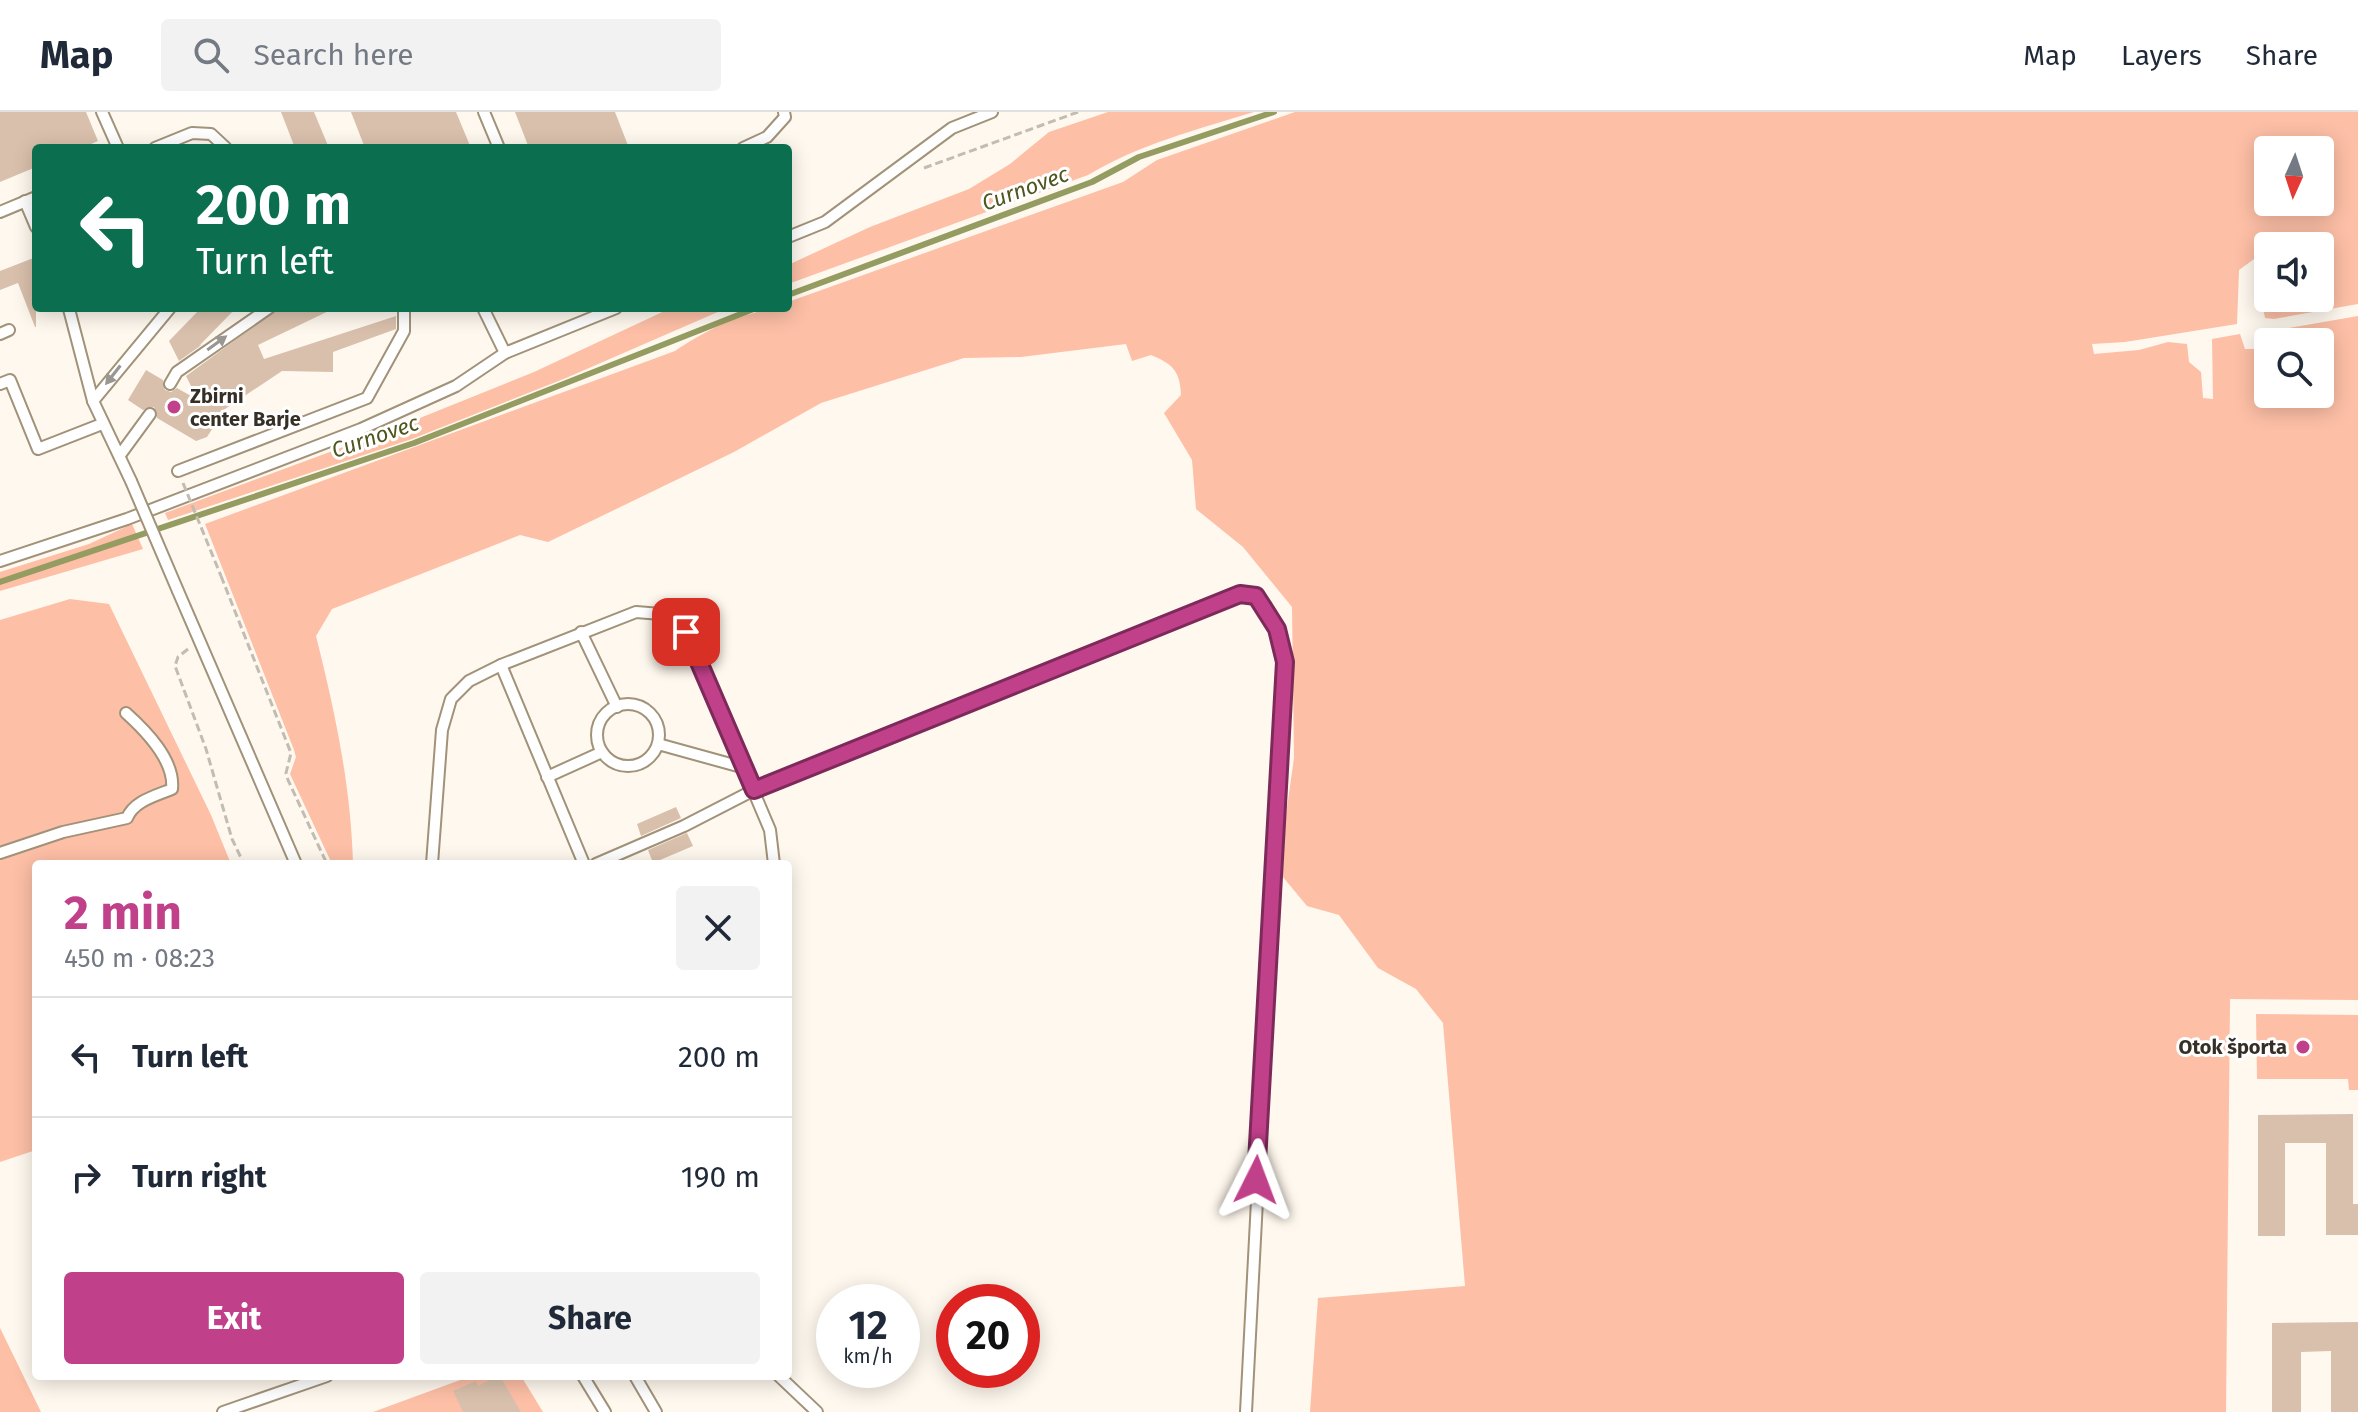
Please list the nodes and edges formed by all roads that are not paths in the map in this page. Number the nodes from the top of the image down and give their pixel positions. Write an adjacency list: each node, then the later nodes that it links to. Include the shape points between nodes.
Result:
1 (102, 112): 5 (lane)
2 (484, 112): 8 (lane)
3 (784, 112): 9 (lane, via 767,137)
4 (992, 112): 12 (lane, via 952,128 825,222)
5 (116, 144)
6 (165, 144): 7 (lane, via 192,133 211,134)
7 (222, 144)
8 (497, 144)
9 (752, 144)
10 (31, 199): 11 (lane)
11 (0, 212)
12 (792, 235)
13 (70, 312): 22 (lane)
14 (167, 312): 22 (lane, one-way to 22)
15 (263, 312): 21 (lane, one-way to 15, via 177,372)
16 (404, 312): 26 (lane, via 404,331 367,398)
17 (485, 312): 19 (lane)
18 (606, 312): 19 (lane)
19 (505, 353): 27 (lane, via 456,386 361,429 127,519)
20 (0, 384): 24 (lane, via 10,380 38,449)
21 (170, 384)
22 (93, 401): 24 (lane)
23 (150, 414): 25 (lane)
24 (102, 424): 25 (lane)
25 (120, 455): 38 (lane, bridge)
26 (178, 471)
27 (0, 561)
28 (581, 632): 29 (lane); 30 (lane); 34 (lane, via 636,612 661,614 686,632)
29 (501, 665): 35 (lane); 39 (lane, via 469,681 451,699 442,730)
30 (617, 707): 32 (lane, via 645,709 658,725); 33 (lane, via 599,726)
31 (126, 713): 37 (lane, via 164,759 172,789 143,801 127,818)
32 (658, 744): 33 (lane, via 638,765 618,765); 34 (lane)
33 (602, 752): 35 (lane)
34 (745, 768): 36 (lane)
35 (547, 777): 40 (lane)
36 (754, 790): 41 (lane); 42 (lane, via 770,830); 51 (lane, via 1240,594 1256,596 1277,629 1285,662)
37 (0, 853)
38 (294, 860)
39 (432, 860)
40 (582, 860)
41 (605, 860)
42 (774, 860)
43 (315, 1380): 47 (lane)
44 (585, 1380): 48 (lane)
45 (637, 1380): 49 (lane)
46 (783, 1380): 50 (lane)
47 (223, 1412)
48 (605, 1412)
49 (656, 1412)
50 (817, 1412)
51 (1246, 1412)

